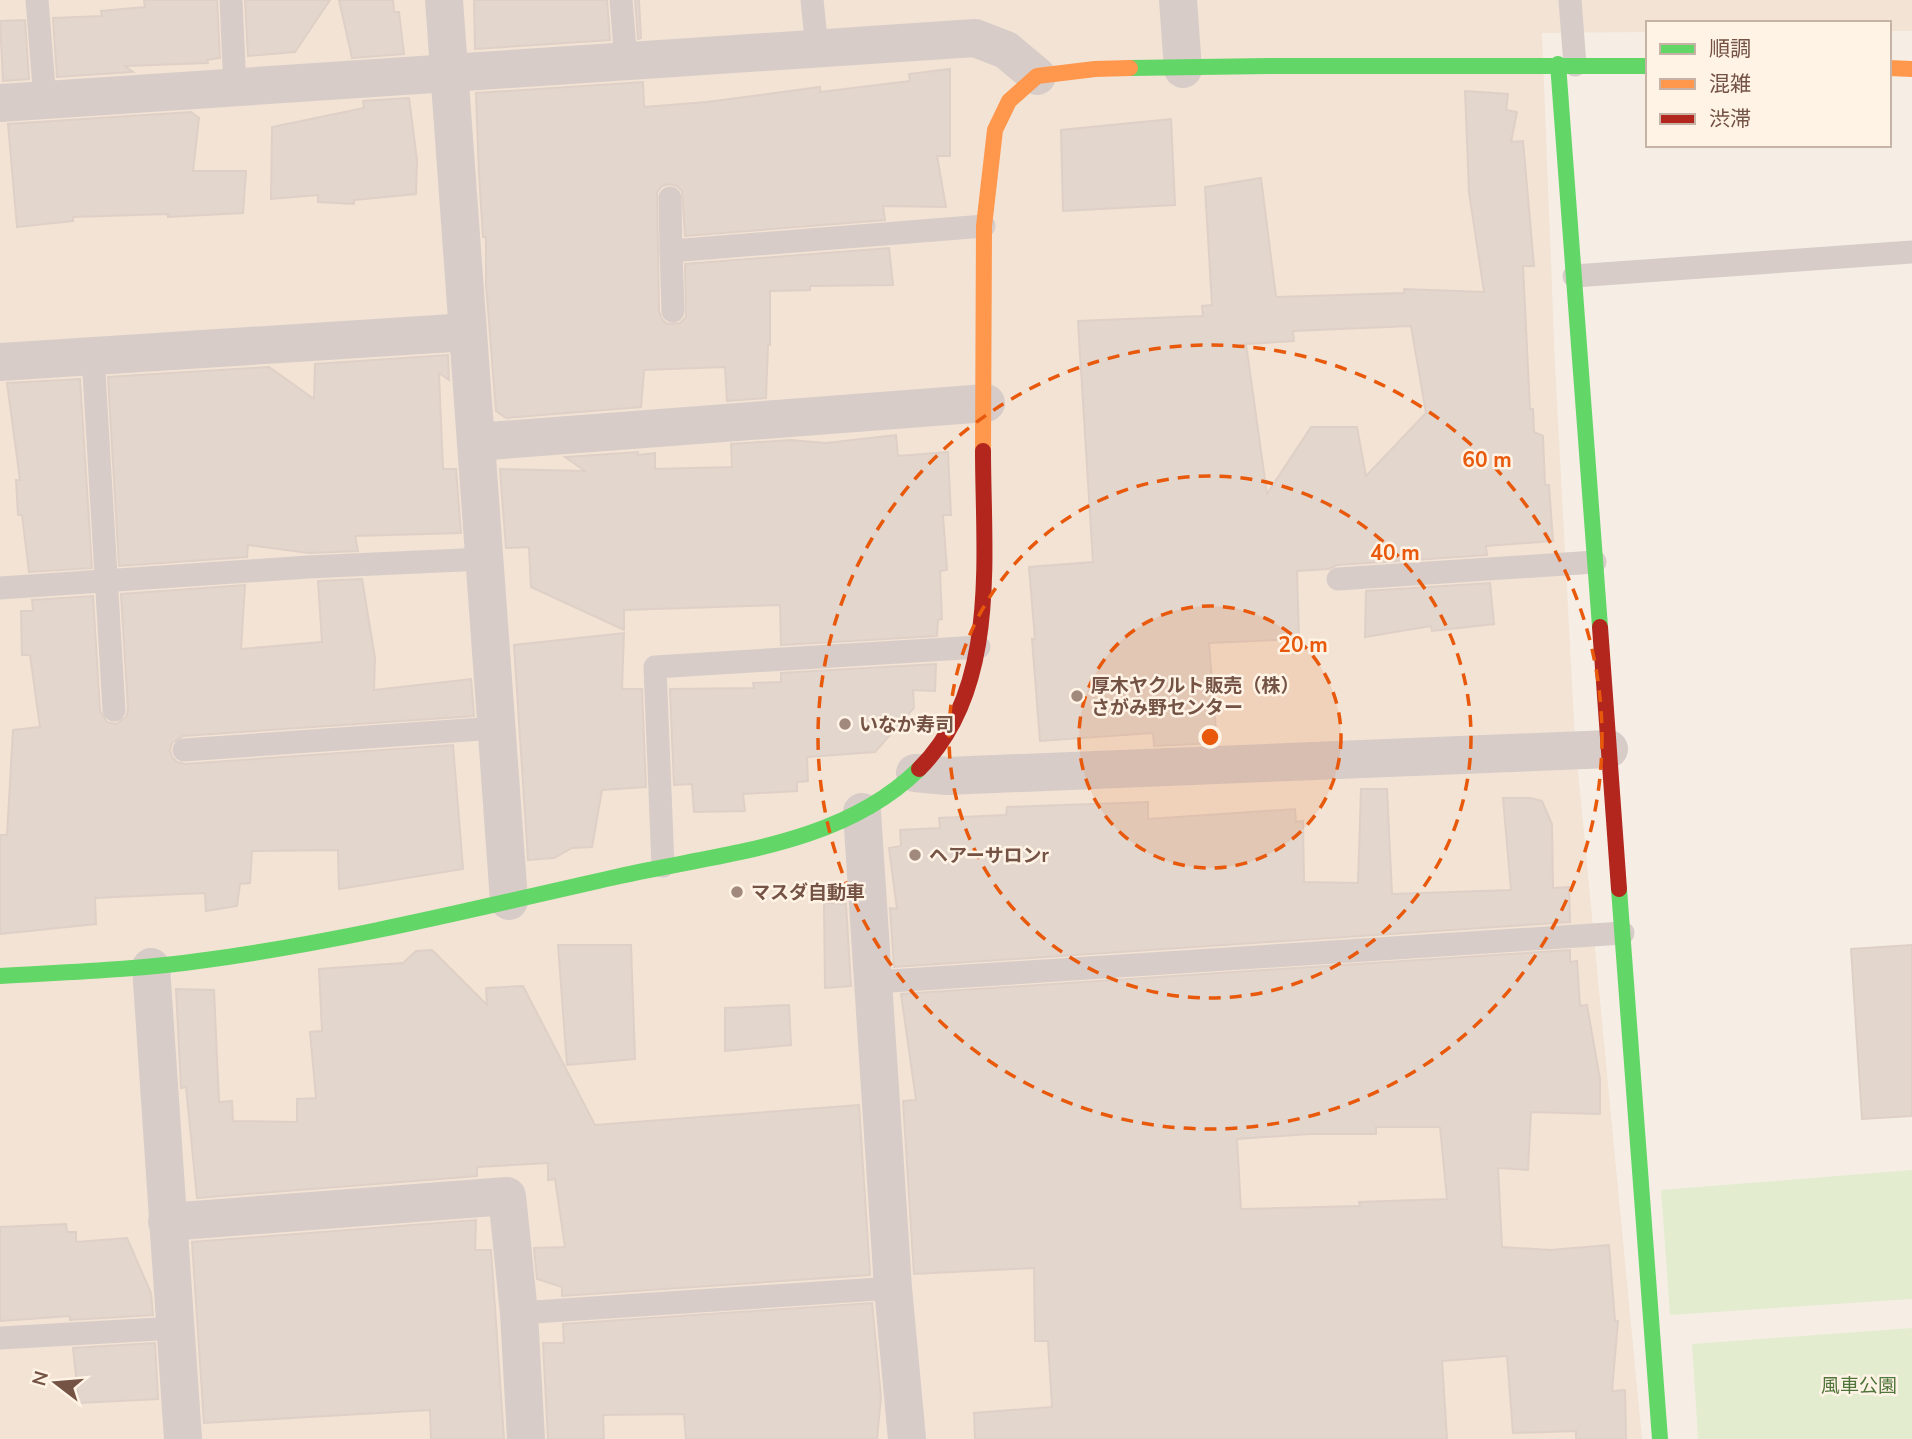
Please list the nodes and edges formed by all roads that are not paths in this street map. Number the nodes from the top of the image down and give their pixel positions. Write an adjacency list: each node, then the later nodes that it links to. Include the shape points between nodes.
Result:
1 (37, 0): 18 (lane)
2 (231, 0): 17 (lane)
3 (444, 0): 15 (street)
4 (621, 0): 9 (lane)
5 (812, 0): 8 (lane)
6 (1178, 0): 13 (street)
7 (1570, 0): 10 (lane)
8 (817, 48): 9 (street); 16 (street, via 975,38 1006,50)
9 (626, 61): 15 (street)
10 (1567, 65): 11 (street); 13 (street); 24 (street)
11 (1646, 66)
12 (1891, 68): 14 (street)
13 (1182, 69): 16 (street, via 1095,69)
14 (1912, 69)
15 (450, 73): 17 (street); 26 (street)
16 (1037, 76): 21 (street, via 1009,100 995,130)
17 (235, 88): 18 (street)
18 (45, 100): 19 (street)
19 (0, 103)
20 (670, 198): 22 (lane)
21 (985, 226): 22 (lane); 29 (street)
22 (671, 251): 25 (lane)
23 (1912, 252): 24 (lane)
24 (1574, 276): 32 (street)
25 (673, 311)
26 (468, 332): 27 (street); 30 (street)
27 (93, 356): 28 (street); 34 (lane)
28 (0, 362)
29 (986, 403): 30 (street); 36 (street)
30 (476, 442): 31 (street)
31 (484, 559): 34 (lane); 38 (street)
32 (1595, 562): 33 (lane); 39 (street)
33 (1338, 579)
34 (106, 580): 35 (lane); 37 (lane)
35 (0, 588)
36 (979, 647): 41 (street, via 961,711 941,744); 43 (lane, via 655,667)
37 (114, 710)
38 (496, 728): 40 (lane); 44 (street)
39 (1609, 749): 41 (street, via 947,776); 45 (street)
40 (184, 750)
41 (915, 773): 42 (street)
42 (862, 812): 43 (street, via 773,843); 48 (street)
43 (663, 866): 44 (street)
44 (509, 901): 46 (street, via 296,946)
45 (1623, 933): 48 (lane); 57 (street)
46 (151, 967): 47 (street); 49 (street)
47 (0, 976)
48 (875, 982): 50 (street)
49 (167, 1222): 51 (street, via 507,1196); 52 (street)
50 (893, 1287): 51 (lane); 56 (street)
51 (519, 1313): 55 (street)
52 (176, 1328): 53 (lane); 54 (street)
53 (0, 1338)
54 (183, 1439)
55 (526, 1439)
56 (907, 1439)
57 (1660, 1439)

